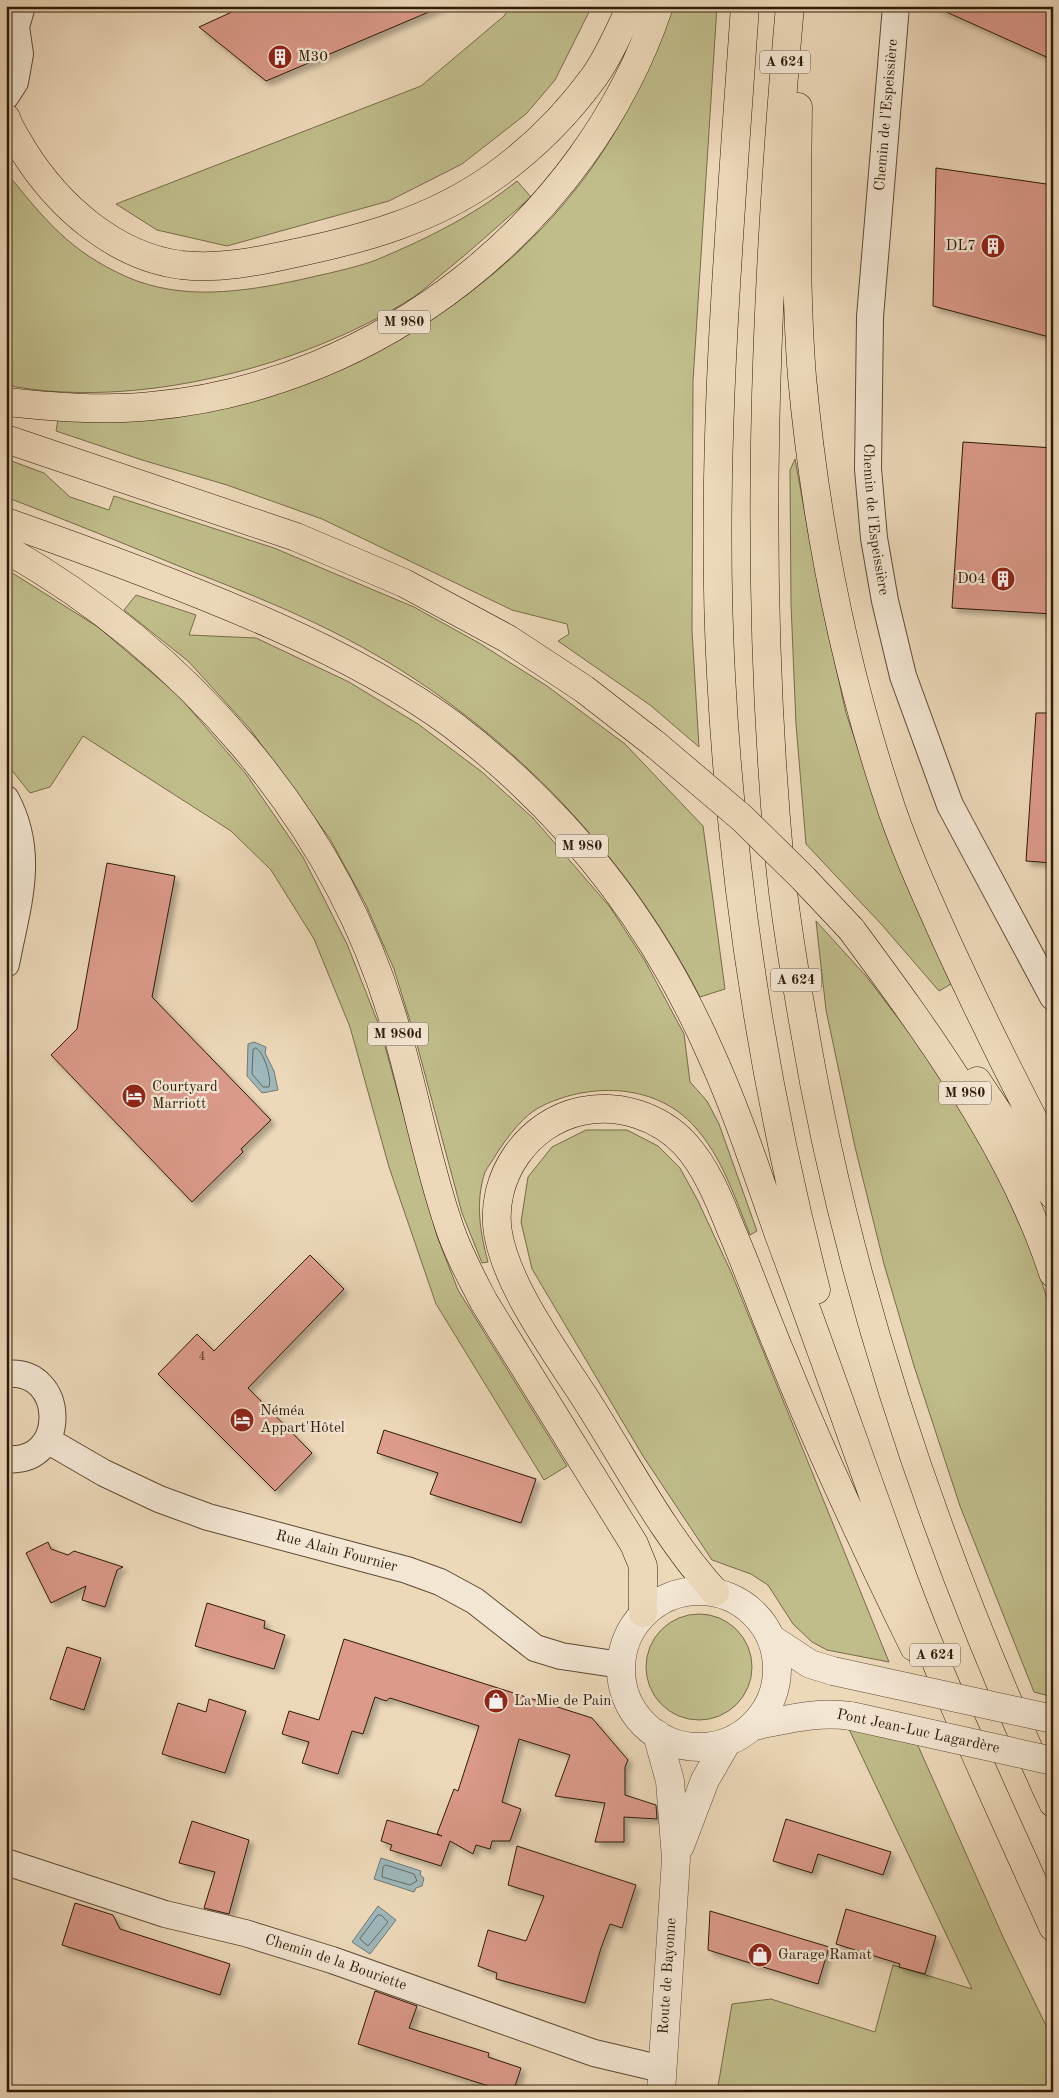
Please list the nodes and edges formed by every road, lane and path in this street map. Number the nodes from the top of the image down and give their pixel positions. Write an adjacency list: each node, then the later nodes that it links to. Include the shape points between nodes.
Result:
1 (630, 6): 9 (highway, via 595,76 551,128 494,176 446,207 394,228 258,261 220,266 180,265 141,254 105,236 73,211 39,174)
2 (659, 6): 10 (highway, M 980, via 628,82 558,187 524,226 456,288 420,312 346,352 289,376 240,391 152,406 50,407)
3 (745, 6): 23 (highway, A 624, via 721,424 718,542 722,685 736,866 759,1025 798,1218)
4 (790, 6): 34 (highway, A 624, via 768,320 763,534 765,667 780,867 789,937 822,1126 880,1354 932,1512 986,1649)
5 (798, 6): 18 (highway, via 798,274 802,376 833,593 886,793 916,873 992,1040)
6 (896, 6): 17 (street, Chemin de l'Espeissière, via 870,318 868,469 874,538 903,676 950,805)
7 (15, 15): 8 (street, via 20,54 15,82)
8 (6, 96)
9 (6, 118)
10 (6, 402)
11 (6, 439): 15 (highway, M 980, bridge, via 296,537 404,583 508,640 584,689 656,745 742,818)
12 (6, 522): 23 (highway, M 980, via 162,578 359,666 413,697 454,726 531,792 573,835 652,940 709,1049)
13 (6, 549): 26 (highway, M 980d, via 44,570 100,609 185,681 233,733 303,826 334,878 365,941 391,1010 411,1078 435,1182 464,1264 484,1302 634,1544 643,1566)
14 (6, 800): 16 (street, via 22,839 24,865)
15 (851, 929): 19 (highway, M 980, via 970,1072); 20 (highway, M 980, via 905,1003 979,1115 1036,1229)
16 (6, 964)
17 (1053, 997)
18 (1053, 1157)
19 (1053, 1194)
20 (1053, 1273)
21 (6, 1374): 22 (street, via 23,1375 46,1392 54,1416)
22 (47, 1440): 24 (street, via 32,1454); 28 (street, Rue Alain Fournier, via 104,1473 159,1499 208,1517 407,1570 440,1582 475,1600 535,1648 561,1656)
23 (858, 1450): 35 (highway, A 624, via 901,1572)
24 (6, 1459)
25 (715, 1592): 26 (street, via 682,1592 661,1600); 27 (street, via 735,1599 753,1612); 35 (highway, via 678,1547 532,1313 502,1249 498,1210 510,1165 530,1138 570,1114 602,1108 646,1117 686,1145 705,1173 873,1564)
26 (643, 1613): 28 (street, via 628,1637)
27 (772, 1639): 29 (street, bridge, via 810,1664); 30 (street, via 776,1654 776,1687 771,1701)
28 (621, 1664): 31 (street, via 624,1692 636,1716)
29 (1053, 1719)
30 (753, 1726): 32 (street); 33 (street, Pont Jean-Luc Lagardère, bridge, via 832,1713)
31 (657, 1734): 32 (street, via 691,1747); 36 (street, Route de Bayonne, via 670,1781)
32 (727, 1742): 36 (street, Route de Bayonne, via 705,1780)
33 (1053, 1761)
34 (1053, 1802)
35 (1021, 1855): 38 (highway, A 624)
36 (676, 1859): 39 (street, Route de Bayonne)
37 (6, 1862): 39 (street, Chemin de la Bouriette, via 165,1914 245,1933 332,1960 594,2053 644,2067)
38 (1053, 1927)
39 (661, 2080)

